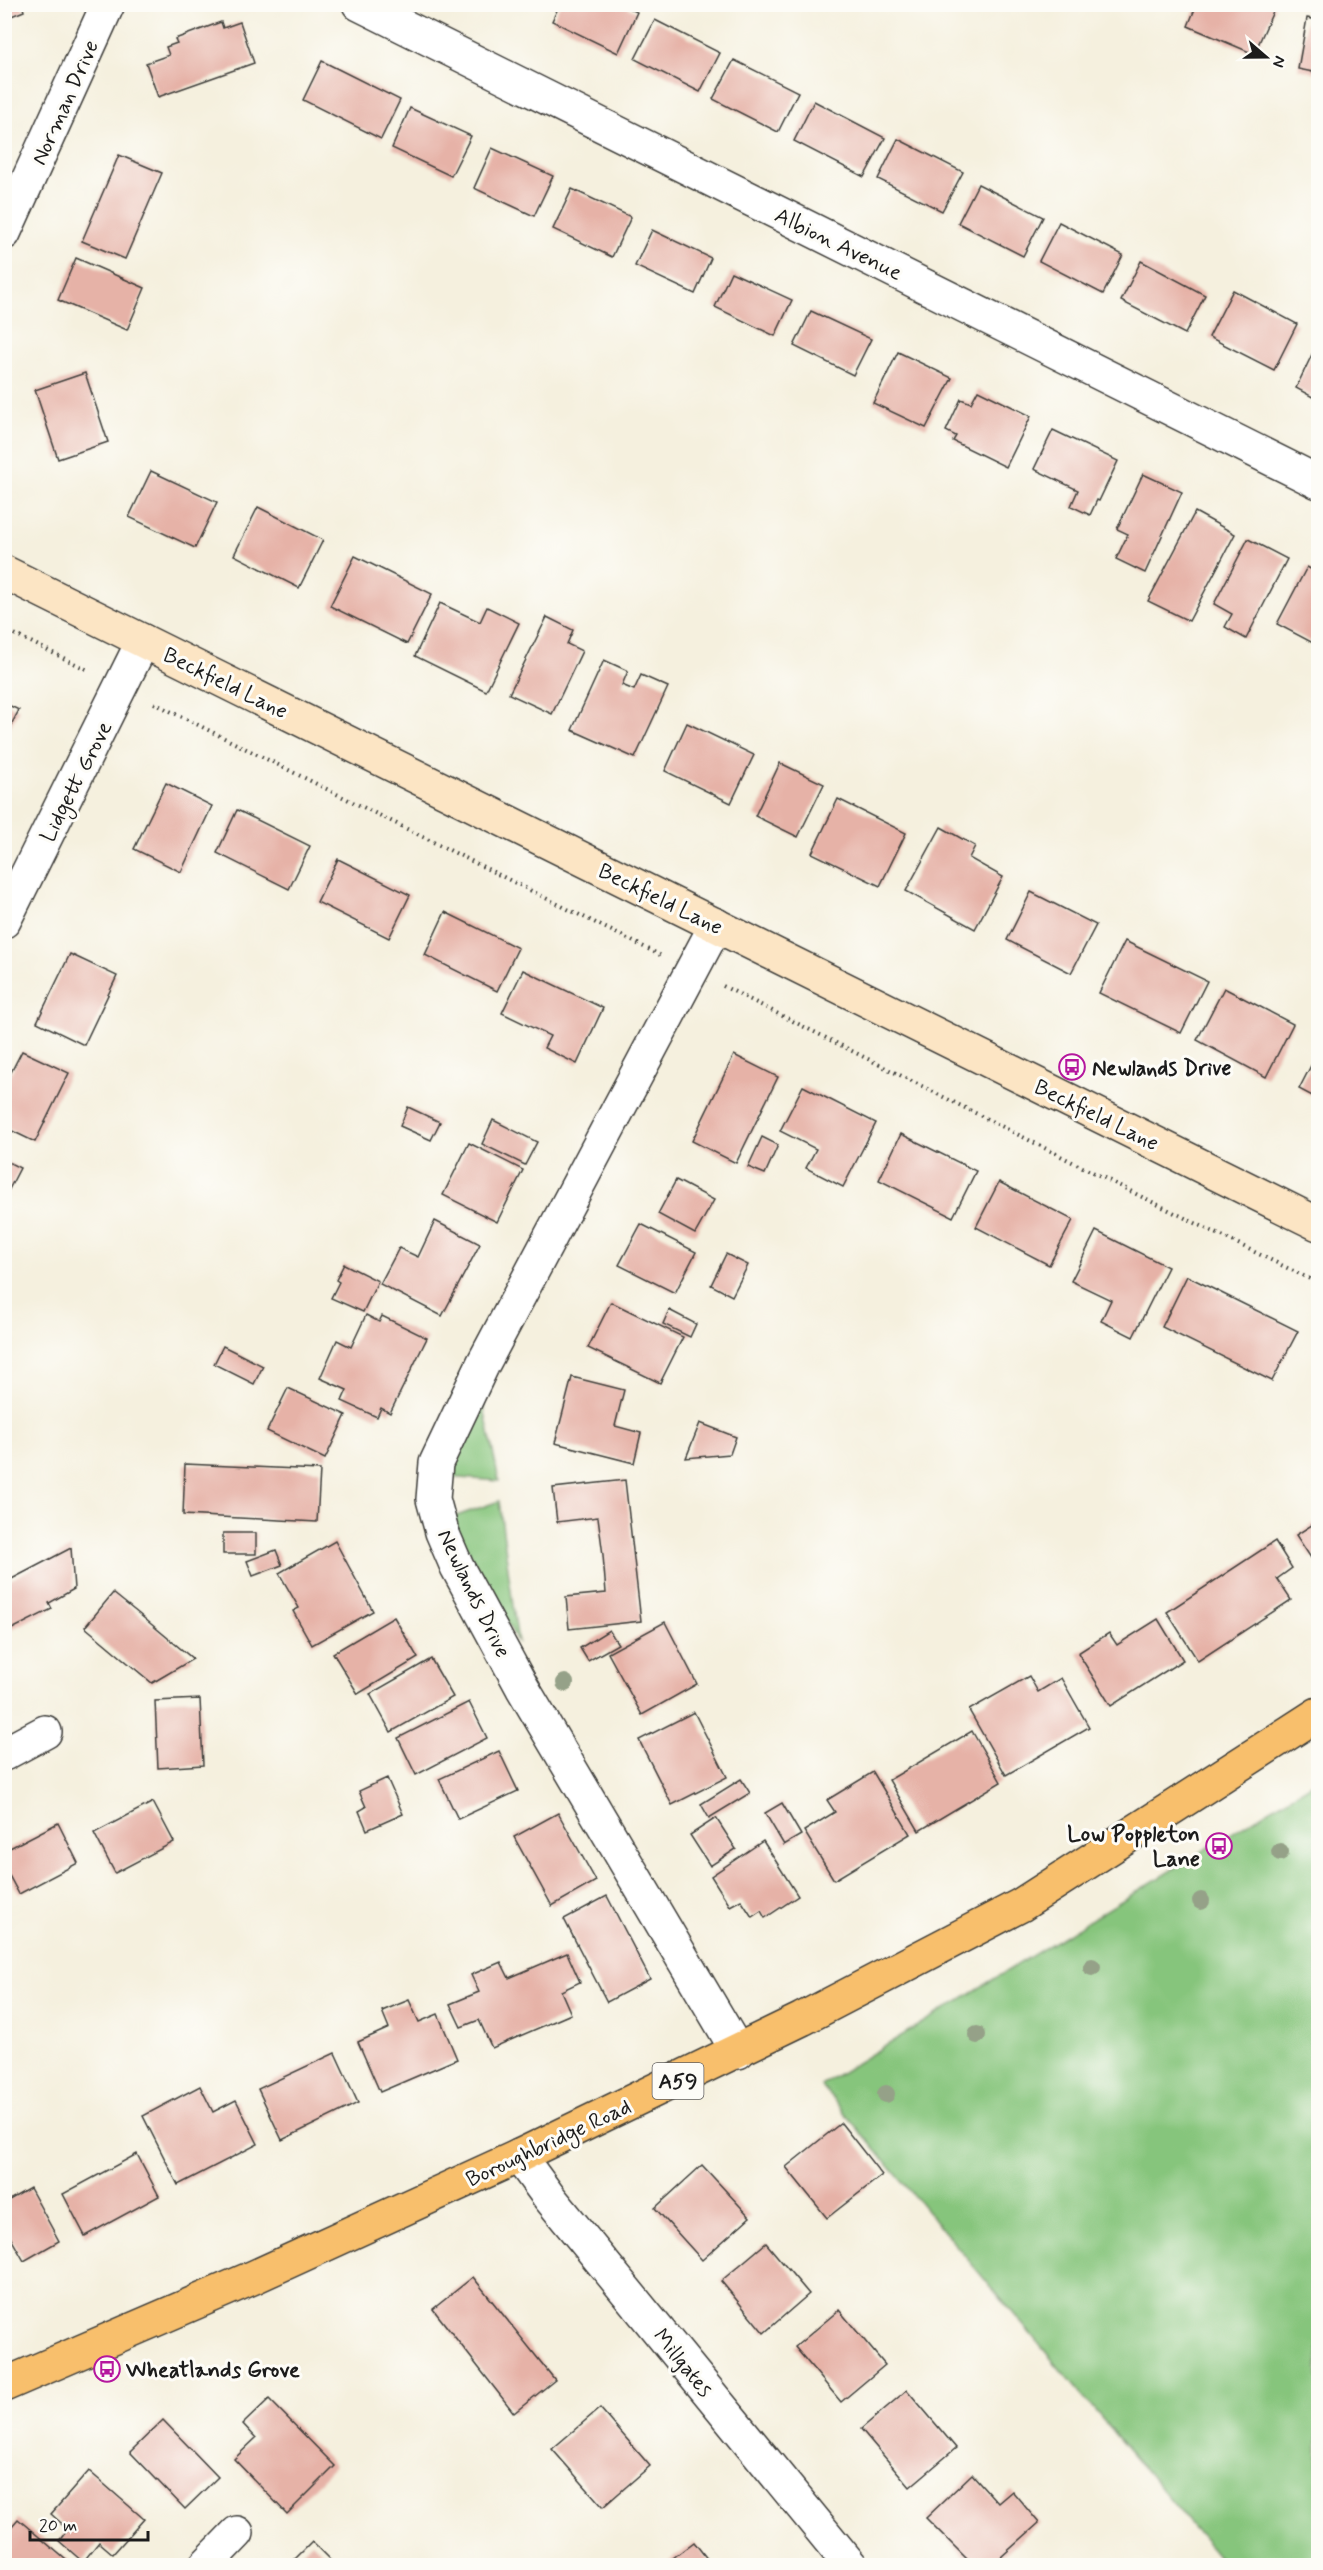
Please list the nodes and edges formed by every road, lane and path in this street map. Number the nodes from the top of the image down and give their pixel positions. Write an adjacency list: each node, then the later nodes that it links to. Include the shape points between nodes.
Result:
1 (108, 4): 3 (street, Norman Drive)
2 (359, 4): 4 (street, Albion Avenue)
3 (4, 232)
4 (1318, 483)
5 (4, 572): 6 (street, Beckfield Lane)
6 (143, 641): 7 (street, Lidgett Grove); 8 (street, Beckfield Lane)
7 (4, 921)
8 (716, 926): 9 (street, Beckfield Lane); 13 (street, Newlands Drive, via 483,1364 436,1463 433,1499 457,1567 522,1687)
9 (1318, 1224)
10 (1318, 1714): 13 (main road, Boroughbridge Road / A59, via 1021,1905)
11 (45, 1732): 12 (street)
12 (4, 1754)
13 (738, 2052): 14 (main road, Boroughbridge Road / A59)
14 (519, 2156): 15 (main road, Boroughbridge Road / A59); 18 (street, Millgates)
15 (4, 2385)
16 (237, 2533): 17 (street)
17 (205, 2565)
18 (851, 2565)

